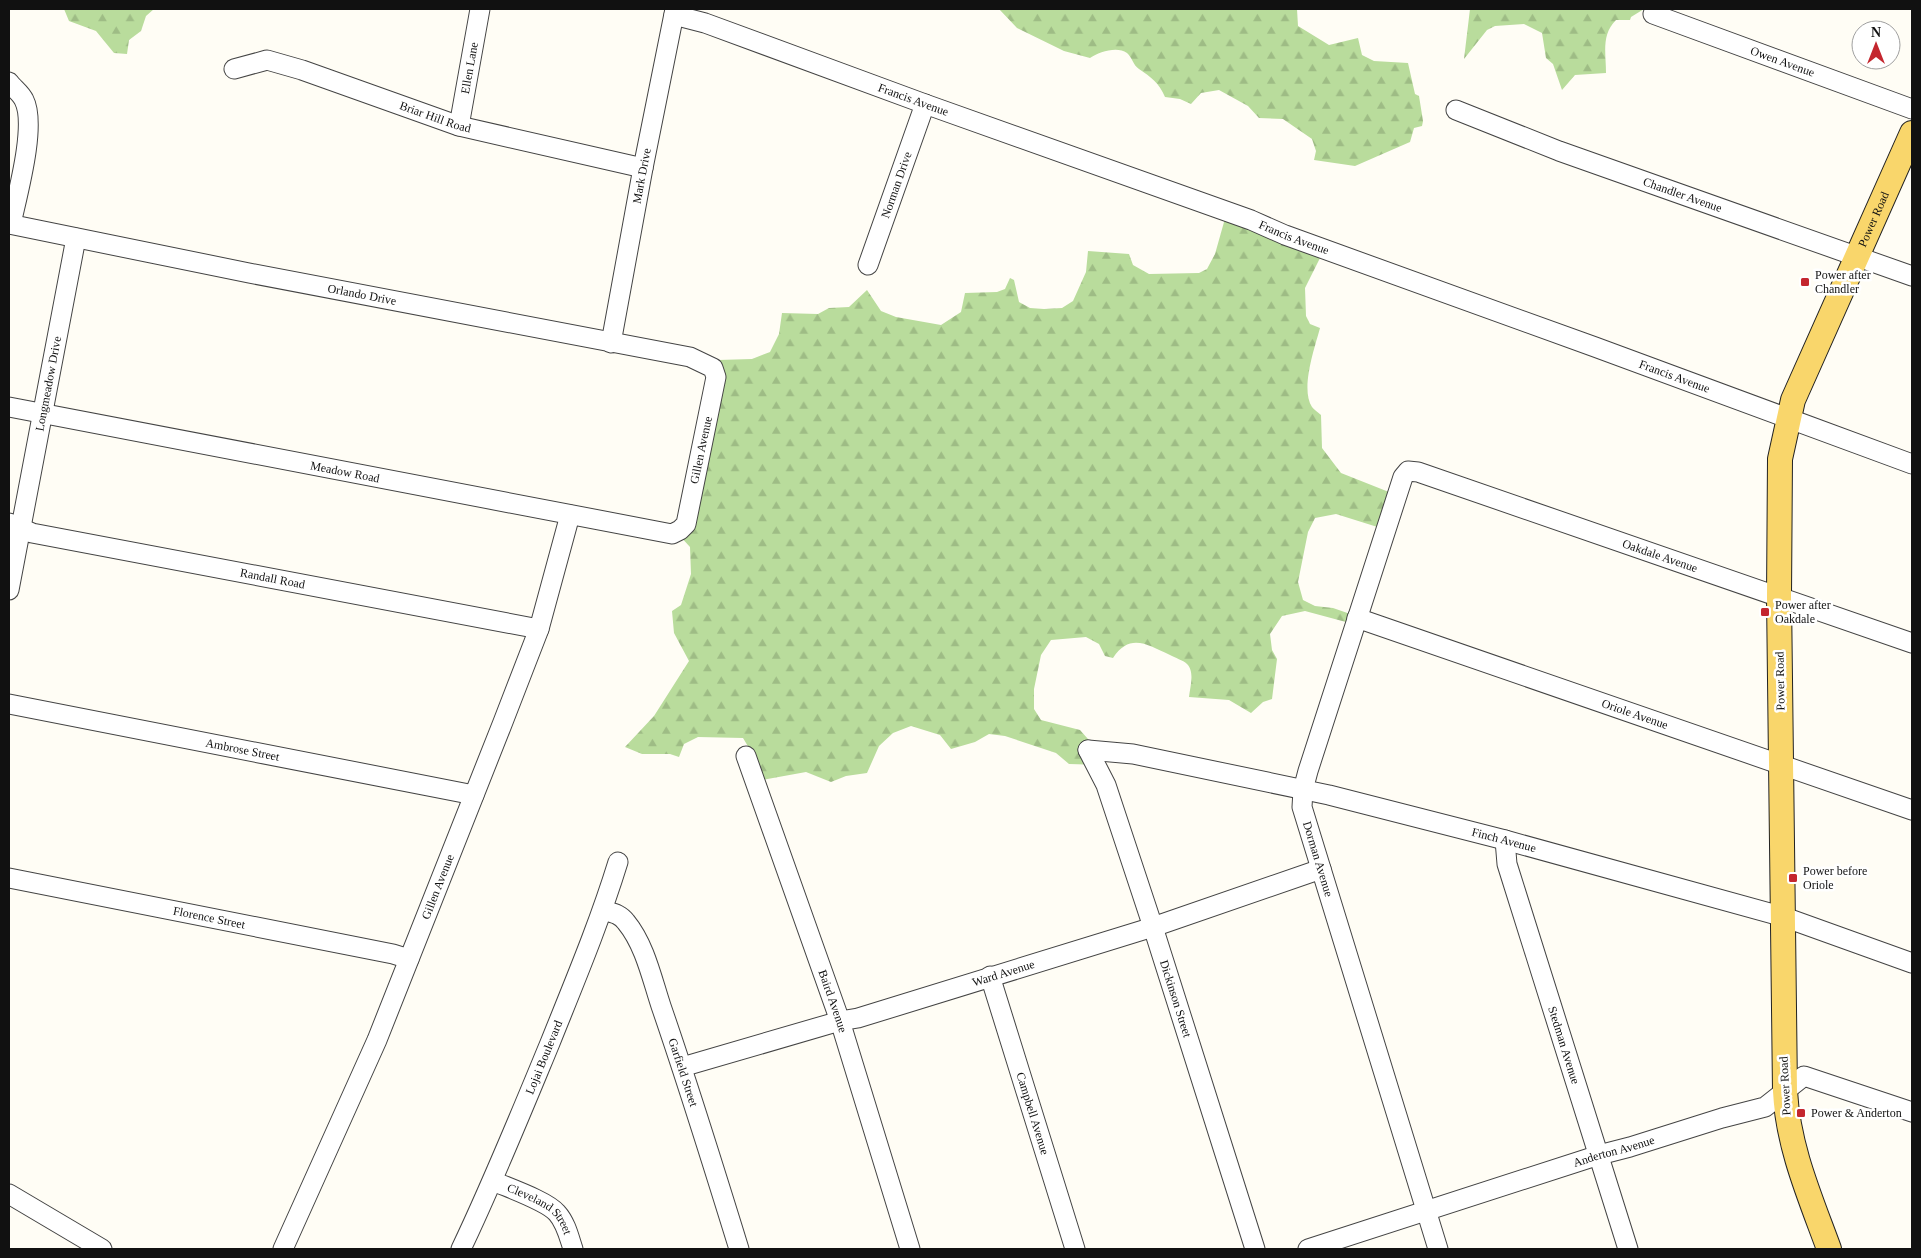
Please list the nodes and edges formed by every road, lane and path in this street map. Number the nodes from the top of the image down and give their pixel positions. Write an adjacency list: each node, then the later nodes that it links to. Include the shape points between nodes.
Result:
1 (480, 9): 9 (street, Ellen Lane)
2 (675, 12): 6 (street, Francis Avenue); 11 (street, Mark Drive)
3 (1653, 14): 7 (street, Owen Avenue)
4 (234, 69): 9 (street, Briar Hill Road, via 267,60)
5 (9, 82): 12 (street, via 24,100 29,121)
6 (925, 104): 15 (street, Norman Drive); 21 (street, Francis Avenue, via 1251,220 1284,235)
7 (1912, 108)
8 (1456, 110): 14 (street, Chandler Avenue, via 1559,150)
9 (459, 126): 11 (street, Briar Hill Road)
10 (1912, 133): 14 (main road, Power Road)
11 (643, 168): 17 (street, Mark Drive)
12 (10, 224): 13 (street, Orlando Drive)
13 (76, 238): 17 (street, Orlando Drive); 20 (street, Longmeadow Drive)
14 (1857, 255): 16 (street, Chandler Avenue); 21 (main road, Power Road, via 1793,400)
15 (868, 265)
16 (1912, 276)
17 (611, 343): 18 (street, Orlando Drive, via 690,357)
18 (713, 368): 26 (street, Gillen Avenue, via 716,377 686,524)
19 (9, 408): 20 (street, Meadow Road)
20 (42, 414): 24 (street, Meadow Road); 25 (street, Longmeadow Drive)
21 (1788, 419): 22 (street, Francis Avenue); 28 (main road, Power Road, via 1780,459)
22 (1912, 464)
23 (1408, 471): 28 (street, Oakdale Avenue); 29 (street, Dorman Avenue, via 1403,477)
24 (570, 515): 26 (street, Meadow Road, via 672,534); 30 (street, Gillen Avenue)
25 (15, 526): 27 (street, Longmeadow Drive); 30 (street, Randall Road, via 32,533)
26 (680, 530)
27 (9, 590)
28 (1779, 597): 31 (street, Oakdale Avenue); 35 (main road, Power Road)
29 (1357, 618): 35 (street, Oriole Avenue); 36 (street, Dorman Avenue)
30 (539, 629): 37 (street, Gillen Avenue)
31 (1912, 643)
32 (9, 704): 37 (street, Ambrose Street)
33 (1088, 750): 36 (street, Finch Avenue, via 1133,754); 45 (street, Dickinson Street, via 1106,785)
34 (746, 756): 49 (street, Baird Avenue)
35 (1781, 764): 38 (street, Oriole Avenue); 44 (main road, Power Road)
36 (1302, 790): 39 (street, Finch Avenue); 41 (street, Dorman Avenue, via 1302,808)
37 (474, 795): 46 (street, Gillen Avenue)
38 (1912, 810)
39 (1505, 840): 44 (street, Finch Avenue); 53 (street, Stedman Avenue, via 1506,864)
40 (618, 862): 43 (street, Lojai Boulevard)
41 (1321, 869): 45 (street, Ward Avenue); 56 (street, Dorman Avenue)
42 (9, 878): 46 (street, Florence Street)
43 (603, 910): 50 (street, Garfield Street, via 618,915 634,934); 54 (street, Lojai Boulevard)
44 (1784, 918): 47 (street, Finch Avenue); 51 (main road, Power Road)
45 (1153, 927): 48 (street, Ward Avenue); 64 (street, Dickinson Street)
46 (409, 959): 58 (street, Gillen Avenue)
47 (1912, 963)
48 (990, 976): 49 (street, Ward Avenue); 63 (street, Campbell Avenue)
49 (840, 1021): 50 (street, Ward Avenue); 62 (street, Baird Avenue)
50 (682, 1067): 61 (street, Garfield Street)
51 (1785, 1091): 52 (street, Anderton Avenue, via 1804,1076); 53 (street, Anderton Avenue, via 1765,1107); 68 (main road, Power Road, via 1790,1137)
52 (1912, 1112)
53 (1598, 1155): 56 (street, Anderton Avenue); 67 (street, Stedman Avenue)
54 (493, 1181): 59 (street, Lojai Boulevard); 60 (street, Cleveland Street, via 556,1211)
55 (9, 1194): 57 (street)
56 (1426, 1210): 65 (street, Anderton Avenue); 66 (street, Dorman Avenue)
57 (102, 1249)
58 (282, 1249)
59 (461, 1249)
60 (573, 1249)
61 (739, 1249)
62 (910, 1249)
63 (1075, 1249)
64 (1255, 1249)
65 (1308, 1249)
66 (1438, 1249)
67 (1628, 1249)
68 (1828, 1249)

